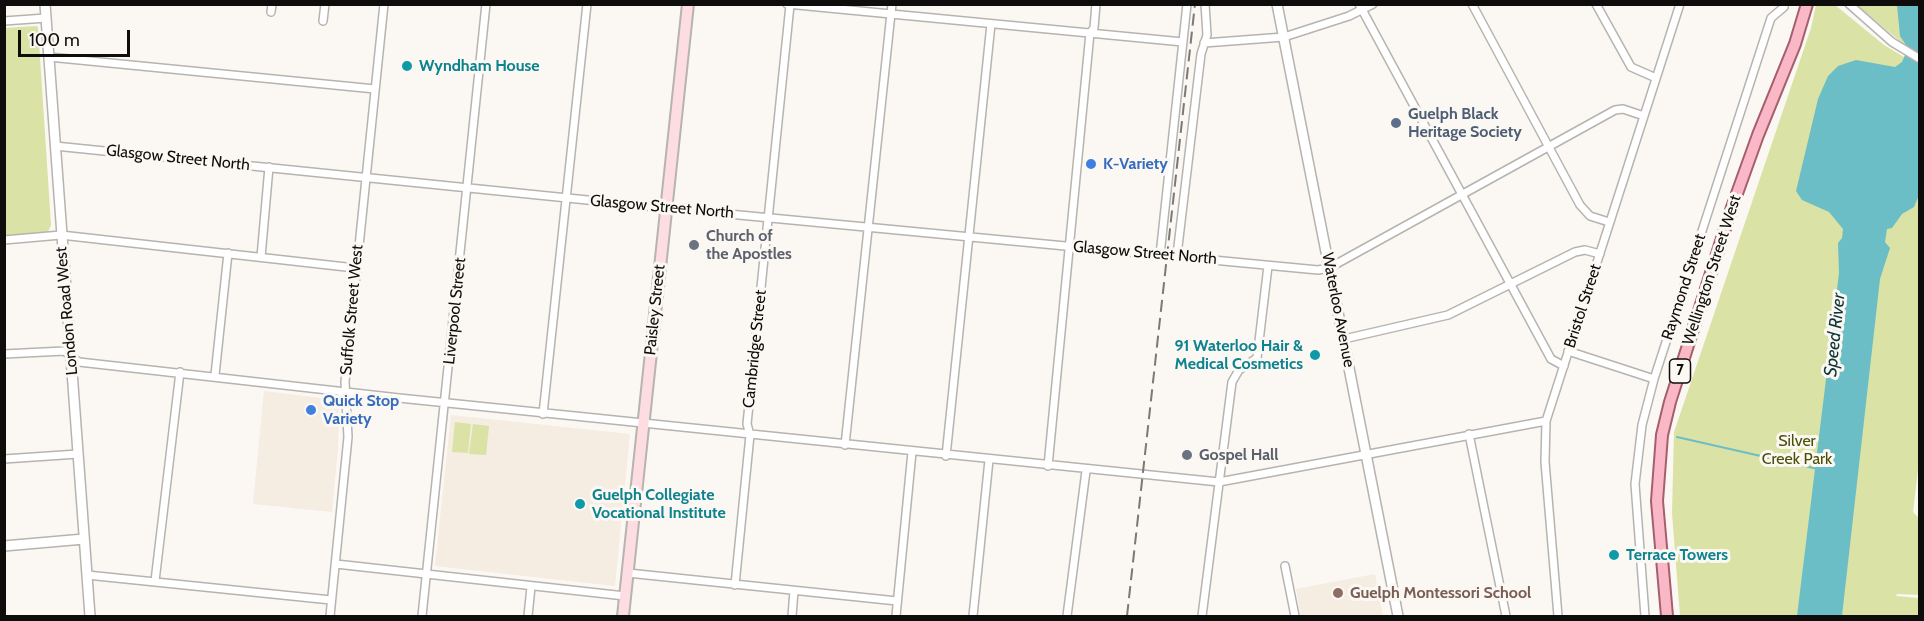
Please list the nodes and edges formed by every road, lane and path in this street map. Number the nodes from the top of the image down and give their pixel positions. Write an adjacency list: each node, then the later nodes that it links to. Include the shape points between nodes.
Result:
1 (45, 4): 22 (street, London Road West)
2 (325, 4): 24 (street)
3 (384, 4): 33 (street, Suffolk Street West)
4 (486, 4): 39 (street, Liverpool Street)
5 (587, 4): 41 (street)
6 (688, 4): 42 (main road, Paisley Street)
7 (892, 4): 21 (street)
8 (1096, 4): 26 (street)
9 (1187, 4): 28 (street)
10 (1205, 4): 29 (street)
11 (1277, 4): 27 (street, Waterloo Avenue)
12 (1373, 4): 19 (street)
13 (1473, 4): 36 (street)
14 (1596, 4): 32 (street, via 1631,67)
15 (1680, 4): 32 (street, Bristol Street)
16 (1807, 4): 113 (main road, Wellington Street West / 7, via 1730,213 1662,435 1657,501)
17 (1849, 4): 31 (street)
18 (788, 5): 21 (street); 43 (street, Cambridge Street)
19 (1361, 7): 27 (street); 40 (street)
20 (1784, 7): 66 (street, Raymond Street, via 1771,18)
21 (891, 14): 25 (street); 45 (street)
22 (46, 18): 23 (street); 30 (street, London Road West)
23 (4, 21)
24 (323, 21)
25 (991, 24): 26 (street); 47 (street)
26 (1090, 33): 28 (street); 49 (street)
27 (1284, 37): 29 (street); 57 (street, Waterloo Avenue)
28 (1183, 42): 52 (street)
29 (1204, 43): 53 (street)
30 (49, 57): 33 (street); 35 (street, London Road West)
31 (1920, 59)
32 (1656, 78): 34 (street, Bristol Street)
33 (375, 89): 38 (street, Suffolk Street West)
34 (1644, 116): 36 (street, via 1615,110); 44 (street, Bristol Street)
35 (55, 146): 37 (street, Glasgow Street North); 46 (street, London Road West)
36 (1549, 146): 40 (street); 44 (street, via 1583,209 1590,216)
37 (269, 167): 38 (street, Glasgow Street North); 54 (street)
38 (366, 178): 39 (street, Glasgow Street North); 56 (street, Suffolk Street West)
39 (467, 188): 41 (street, Glasgow Street North); 68 (street, Liverpool Street)
40 (1462, 194): 57 (street); 58 (street)
41 (566, 198): 42 (street, Glasgow Street North); 69 (street)
42 (666, 208): 43 (street, Glasgow Street North); 71 (main road, Paisley Street)
43 (768, 218): 45 (street, Glasgow Street North); 73 (street, Cambridge Street, via 747,424)
44 (1610, 222): 51 (street, Bristol Street)
45 (868, 227): 47 (street, Glasgow Street North); 74 (street)
46 (61, 235): 48 (street); 50 (street); 62 (street, London Road West)
47 (969, 237): 49 (street, Glasgow Street North); 78 (street)
48 (4, 240)
49 (1069, 247): 52 (street, Glasgow Street North); 81 (street)
50 (228, 254): 54 (street); 65 (street)
51 (1600, 254): 58 (street, via 1575,252); 60 (street, Bristol Street)
52 (1160, 255): 53 (street, Glasgow Street North)
53 (1177, 255): 55 (street, Glasgow Street North)
54 (261, 257): 56 (street)
55 (1268, 266): 57 (street, Glasgow Street North); 83 (street, via 1259,353 1254,363 1239,370 1232,382)
56 (356, 268): 67 (street, Suffolk Street West)
57 (1329, 268): 59 (street, Waterloo Avenue)
58 (1510, 284): 59 (street, via 1448,315); 63 (street, via 1551,359)
59 (1344, 339): 77 (street, Waterloo Avenue)
60 (1568, 351): 63 (street, Bristol Street); 66 (street)
61 (4, 354): 62 (street, via 64,351)
62 (71, 356): 64 (street, via 79,362); 76 (street, London Road West)
63 (1564, 366): 70 (street, Bristol Street)
64 (180, 372): 65 (street); 91 (street)
65 (215, 375): 67 (street)
66 (1654, 379): 112 (street, Raymond Street, via 1639,438 1635,484)
67 (346, 391): 68 (street); 86 (street, Suffolk Street West, via 348,437)
68 (445, 403): 69 (street); 90 (street, Liverpool Street)
69 (543, 414): 71 (street)
70 (1546, 421): 72 (street); 111 (street, Bristol Street, via 1545,459)
71 (643, 424): 73 (street); 88 (main road, Paisley Street)
72 (1469, 434): 77 (street); 110 (street)
73 (750, 435): 74 (street); 92 (street, Cambridge Street)
74 (845, 445): 75 (street)
75 (912, 452): 78 (street); 97 (street)
76 (78, 454): 79 (street); 84 (street, London Road West)
77 (1366, 454): 83 (street); 109 (street, Waterloo Avenue)
78 (946, 456): 80 (street)
79 (4, 459)
80 (989, 460): 81 (street); 105 (street)
81 (1047, 466): 82 (street)
82 (1086, 471): 83 (street); 106 (street)
83 (1219, 482): 107 (street)
84 (84, 539): 85 (street); 89 (street, London Road West)
85 (4, 546)
86 (336, 564): 90 (street); 96 (street, Suffolk Street West)
87 (1285, 566): 108 (street)
88 (628, 573): 92 (street); 95 (main road, Paisley Street)
89 (87, 575): 91 (street); 98 (street, London Road West)
90 (426, 575): 93 (street); 100 (street, Liverpool Street)
91 (155, 581): 96 (street)
92 (735, 585): 94 (street)
93 (531, 587): 95 (street); 101 (street)
94 (794, 591): 97 (street); 103 (street)
95 (625, 596): 102 (main road, Paisley Street)
96 (331, 600): 99 (street, Suffolk Street West)
97 (897, 601): 104 (street)
98 (90, 616)
99 (330, 616)
100 (422, 616)
101 (528, 616)
102 (623, 616)
103 (792, 616)
104 (896, 616)
105 (973, 616)
106 (1067, 616)
107 (1203, 616)
108 (1295, 616)
109 (1398, 616)
110 (1506, 616)
111 (1558, 616)
112 (1645, 616)
113 (1667, 616)

